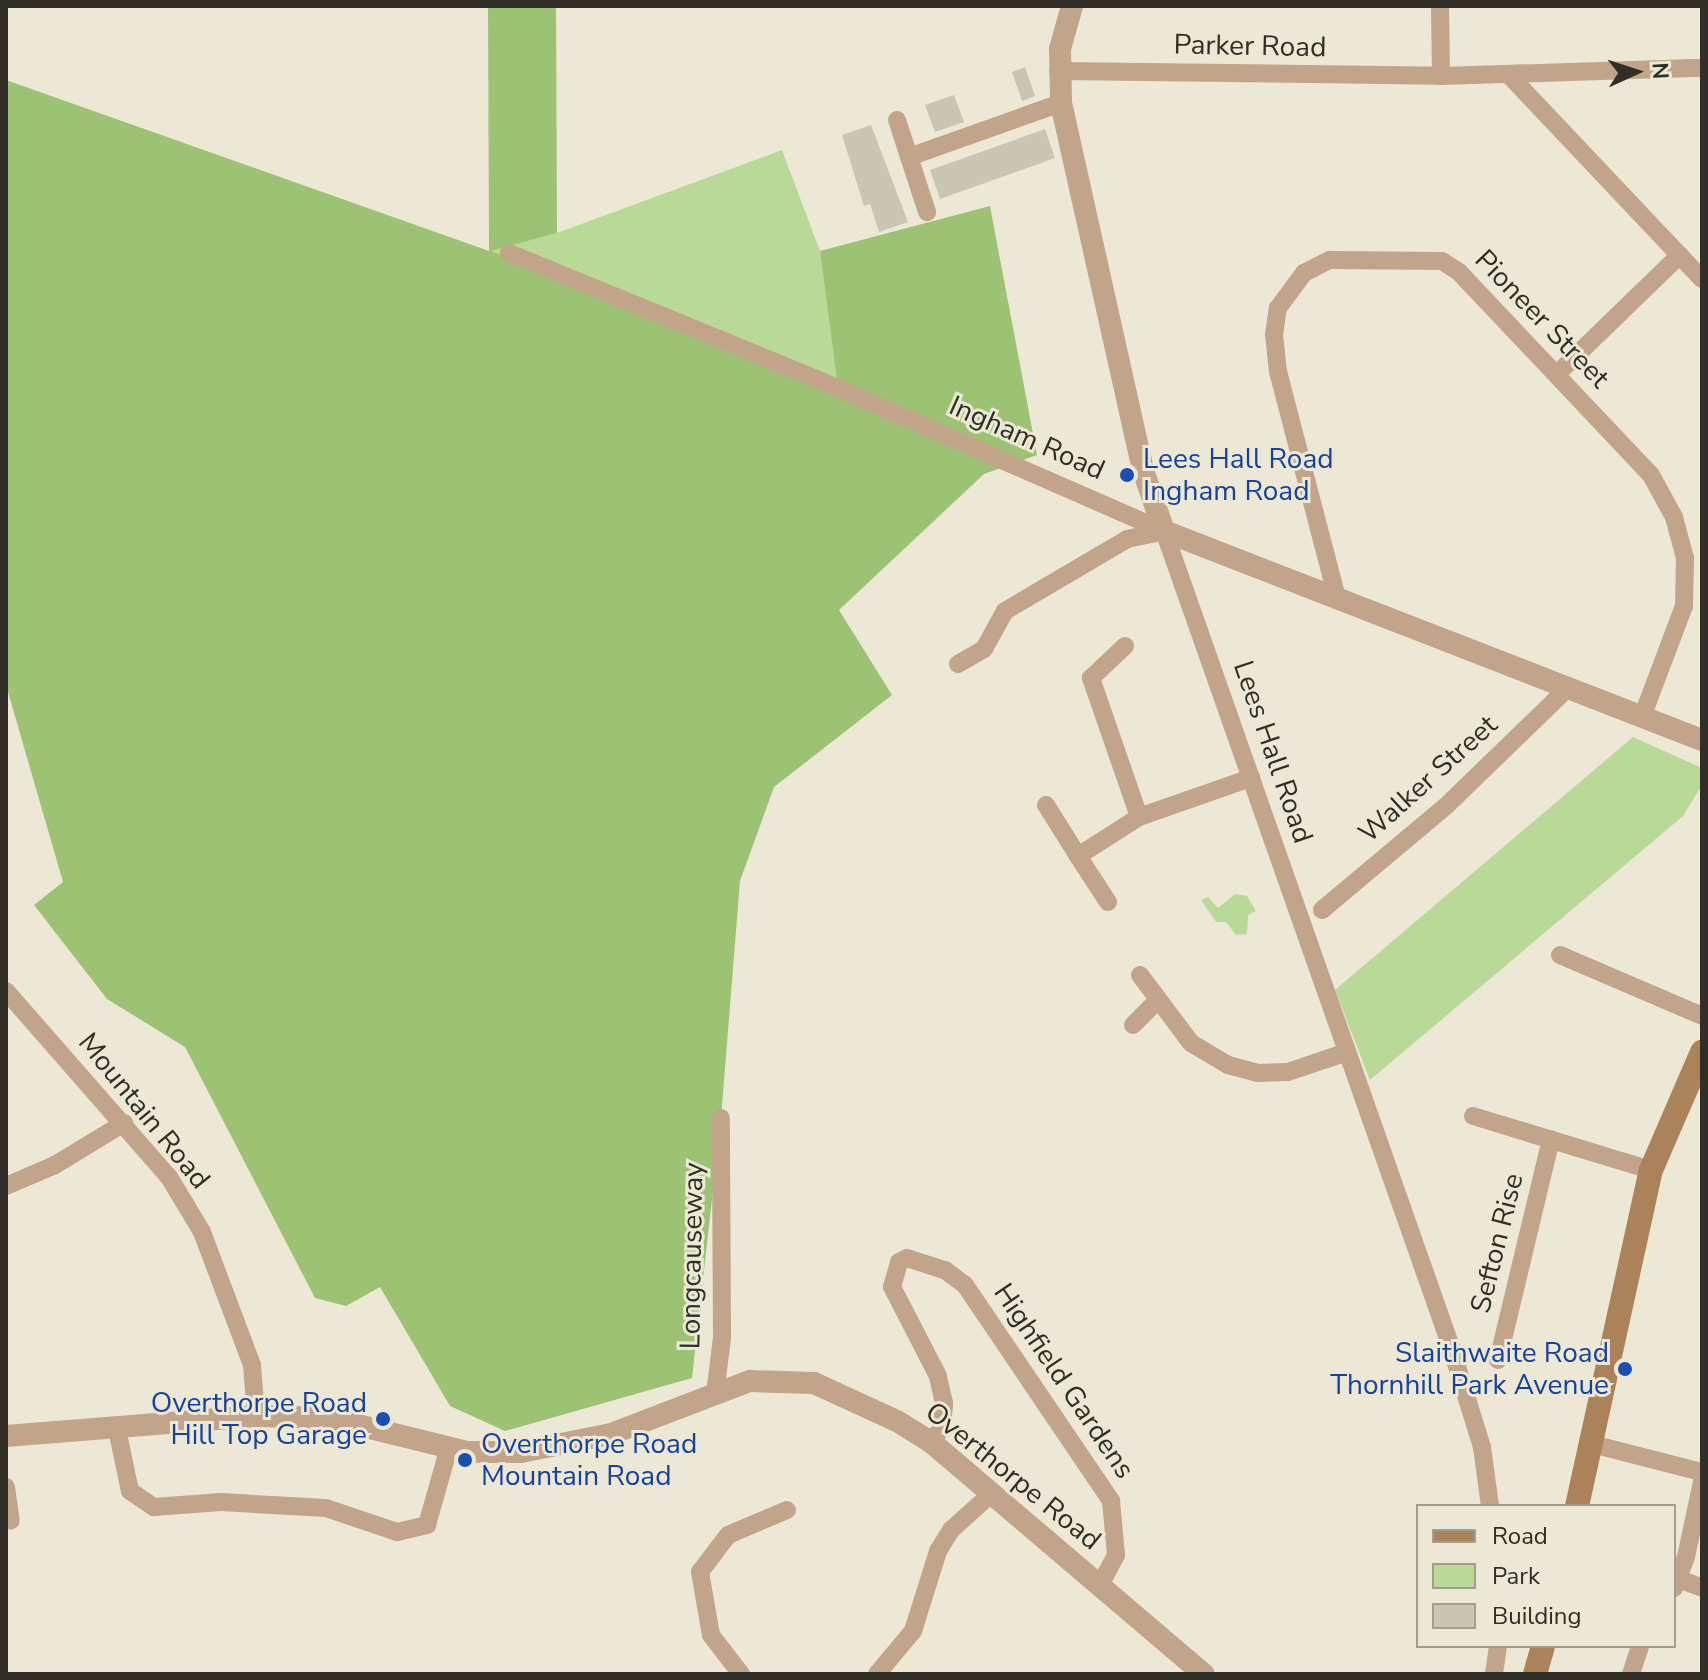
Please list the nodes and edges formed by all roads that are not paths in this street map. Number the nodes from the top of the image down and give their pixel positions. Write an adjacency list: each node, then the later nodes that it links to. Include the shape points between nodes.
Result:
1 (1072, 6): 4 (street, Lees Hall Road)
2 (1440, 6): 6 (street)
3 (1702, 68): 5 (street, Parker Road)
4 (1058, 71): 6 (street, Parker Road); 7 (street, Lees Hall Road)
5 (1509, 75): 6 (street, Parker Road); 12 (street)
6 (1441, 76)
7 (1061, 103): 9 (street); 15 (street, Lees Hall Road, via 1144,473)
8 (897, 120): 9 (street)
9 (909, 157): 10 (street)
10 (927, 212)
11 (509, 253): 15 (street, Ingham Road, via 814,378)
12 (1680, 255): 13 (street); 14 (street)
13 (1702, 279)
14 (1557, 374): 16 (street, Pioneer Street, via 1658,487); 17 (street, Pioneer Street, via 1442,261 1330,260 1293,283 1275,321 1278,372)
15 (1164, 531): 17 (street, Ingham Road); 19 (street, via 1127,539 1005,611 984,649); 23 (street, Lees Hall Road)
16 (1694, 588): 21 (street, Pioneer Street)
17 (1337, 598): 20 (street, Ingham Road)
18 (1125, 646): 25 (street, via 1091,678)
19 (958, 664)
20 (1569, 687): 21 (street, Ingham Road); 28 (street, Walker Street, via 1446,806)
21 (1642, 717): 22 (street, Ingham Road)
22 (1702, 740)
23 (1251, 778): 25 (street); 35 (street, Lees Hall Road)
24 (1046, 805): 26 (street)
25 (1139, 817): 26 (street)
26 (1078, 856): 27 (street)
27 (1108, 902)
28 (1322, 910)
29 (1560, 955): 33 (street)
30 (1140, 975): 32 (street)
31 (6, 991): 39 (street, Mountain Road)
32 (1156, 1002): 34 (street); 35 (street, via 1202,1052 1242,1070 1288,1072)
33 (1702, 1016)
34 (1133, 1025)
35 (1347, 1052): 55 (street, Lees Hall Road, via 1451,1347 1482,1447)
36 (1702, 1052): 41 (main road)
37 (1473, 1116): 40 (street)
38 (721, 1118): 44 (street, Longcauseway, via 722,1338)
39 (124, 1123): 42 (street, via 55,1165); 45 (street, Mountain Road, via 169,1177 202,1232 252,1365)
40 (1551, 1139): 41 (street); 43 (street, Sefton Rise)
41 (1651, 1170): 49 (main road)
42 (6, 1186)
43 (1498, 1360)
44 (715, 1394): 48 (street, Overthorpe Road, via 750,1381 814,1383); 50 (street, Overthorpe Road, via 611,1434 521,1452)
45 (256, 1416): 46 (street, Overthorpe Road); 50 (street, Overthorpe Road, via 329,1418)
46 (117, 1429): 47 (street, Overthorpe Road); 50 (street, via 130,1491 154,1507 221,1502 326,1508 397,1532 427,1525)
47 (6, 1436)
48 (931, 1442): 54 (street, Overthorpe Road); 60 (street, Highfield Gardens, via 942,1428 938,1376 892,1287 899,1262 907,1258 945,1270 965,1285 1111,1501 1116,1555)
49 (1592, 1444): 51 (street); 56 (main road)
50 (449, 1447)
51 (1702, 1472)
52 (1702, 1482): 59 (street)
53 (6, 1487): 58 (street)
54 (991, 1494): 60 (street, Overthorpe Road); 66 (street, via 951,1530 938,1551 913,1631)
55 (1490, 1504)
56 (1577, 1504)
57 (787, 1510): 65 (street, via 728,1535 700,1572 711,1635)
58 (11, 1521)
59 (1677, 1583): 61 (street)
60 (1100, 1585): 67 (street, Overthorpe Road)
61 (1702, 1588)
62 (1498, 1648): 68 (street)
63 (1542, 1648): 69 (main road)
64 (1639, 1648): 70 (street)
65 (741, 1674)
66 (877, 1674)
67 (1204, 1674)
68 (1494, 1674)
69 (1535, 1674)
70 (1631, 1674)

